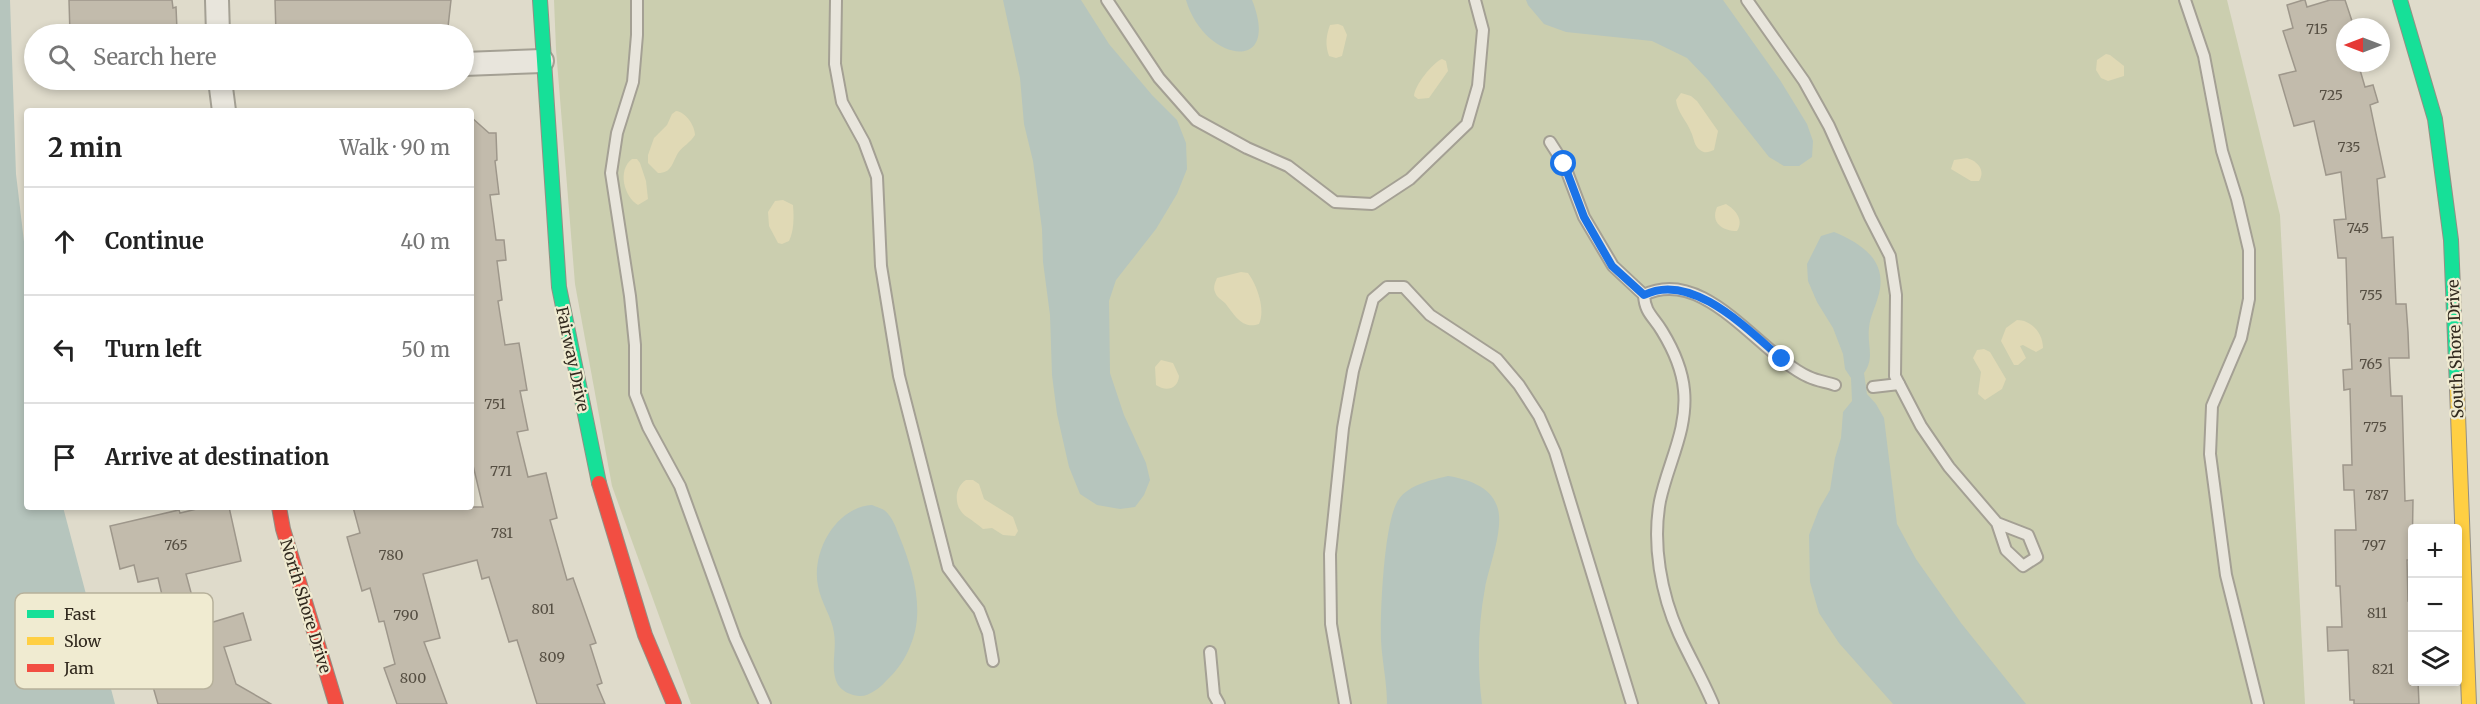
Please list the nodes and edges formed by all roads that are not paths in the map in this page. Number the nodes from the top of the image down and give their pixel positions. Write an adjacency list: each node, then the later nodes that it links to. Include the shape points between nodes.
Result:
1 (218, 0): 10 (street)
2 (540, 0): 11 (street, Fairway Drive)
3 (637, 0): 26 (lane, via 633,82 617,133 611,173 630,296 635,394 680,486 735,638)
4 (836, 0): 23 (lane, via 835,64 842,102 864,142 877,177 880,266 899,376 948,568 979,610)
5 (1107, 0): 6 (lane, via 1159,78 1196,120 1288,166 1335,202 1372,204 1410,179 1467,124 1478,86 1483,30)
6 (1475, 0)
7 (1747, 0): 17 (lane, via 1804,81 1890,256 1896,295 1895,376)
8 (2186, 0): 31 (lane, via 2204,56 2222,151 2249,250 2249,299 2241,338 2212,406 2210,454 2226,575)
9 (2400, 0): 32 (street, South Shore Drive, via 2435,119 2451,240)
10 (218, 24)
11 (542, 61): 12 (street); 25 (street, Fairway Drive, via 559,287 601,493 645,635)
12 (474, 64)
13 (221, 90): 14 (street)
14 (224, 108)
15 (1550, 142): 16 (lane, via 1564,164 1584,217 1612,266)
16 (1644, 295): 18 (lane, via 1656,289 1687,291 1720,308 1808,377); 30 (lane, via 1645,308 1677,358 1684,390 1684,421 1660,500 1655,541 1678,632)
17 (1899, 384): 19 (lane); 21 (lane, via 1949,467)
18 (1835, 385)
19 (1873, 387)
20 (280, 510): 24 (street, North Shore Drive)
21 (1997, 523)
22 (1210, 652): 27 (lane, via 1214,695)
23 (993, 660)
24 (336, 704)
25 (674, 704)
26 (765, 704)
27 (1219, 704)
28 (1346, 704): 29 (lane, via 1331,624 1330,554 1336,490 1353,371 1373,299 1387,287 1404,287 1430,315 1497,359 1539,416 1555,452)
29 (1632, 704)
30 (1713, 704)
31 (2258, 704)
32 (2469, 704)

